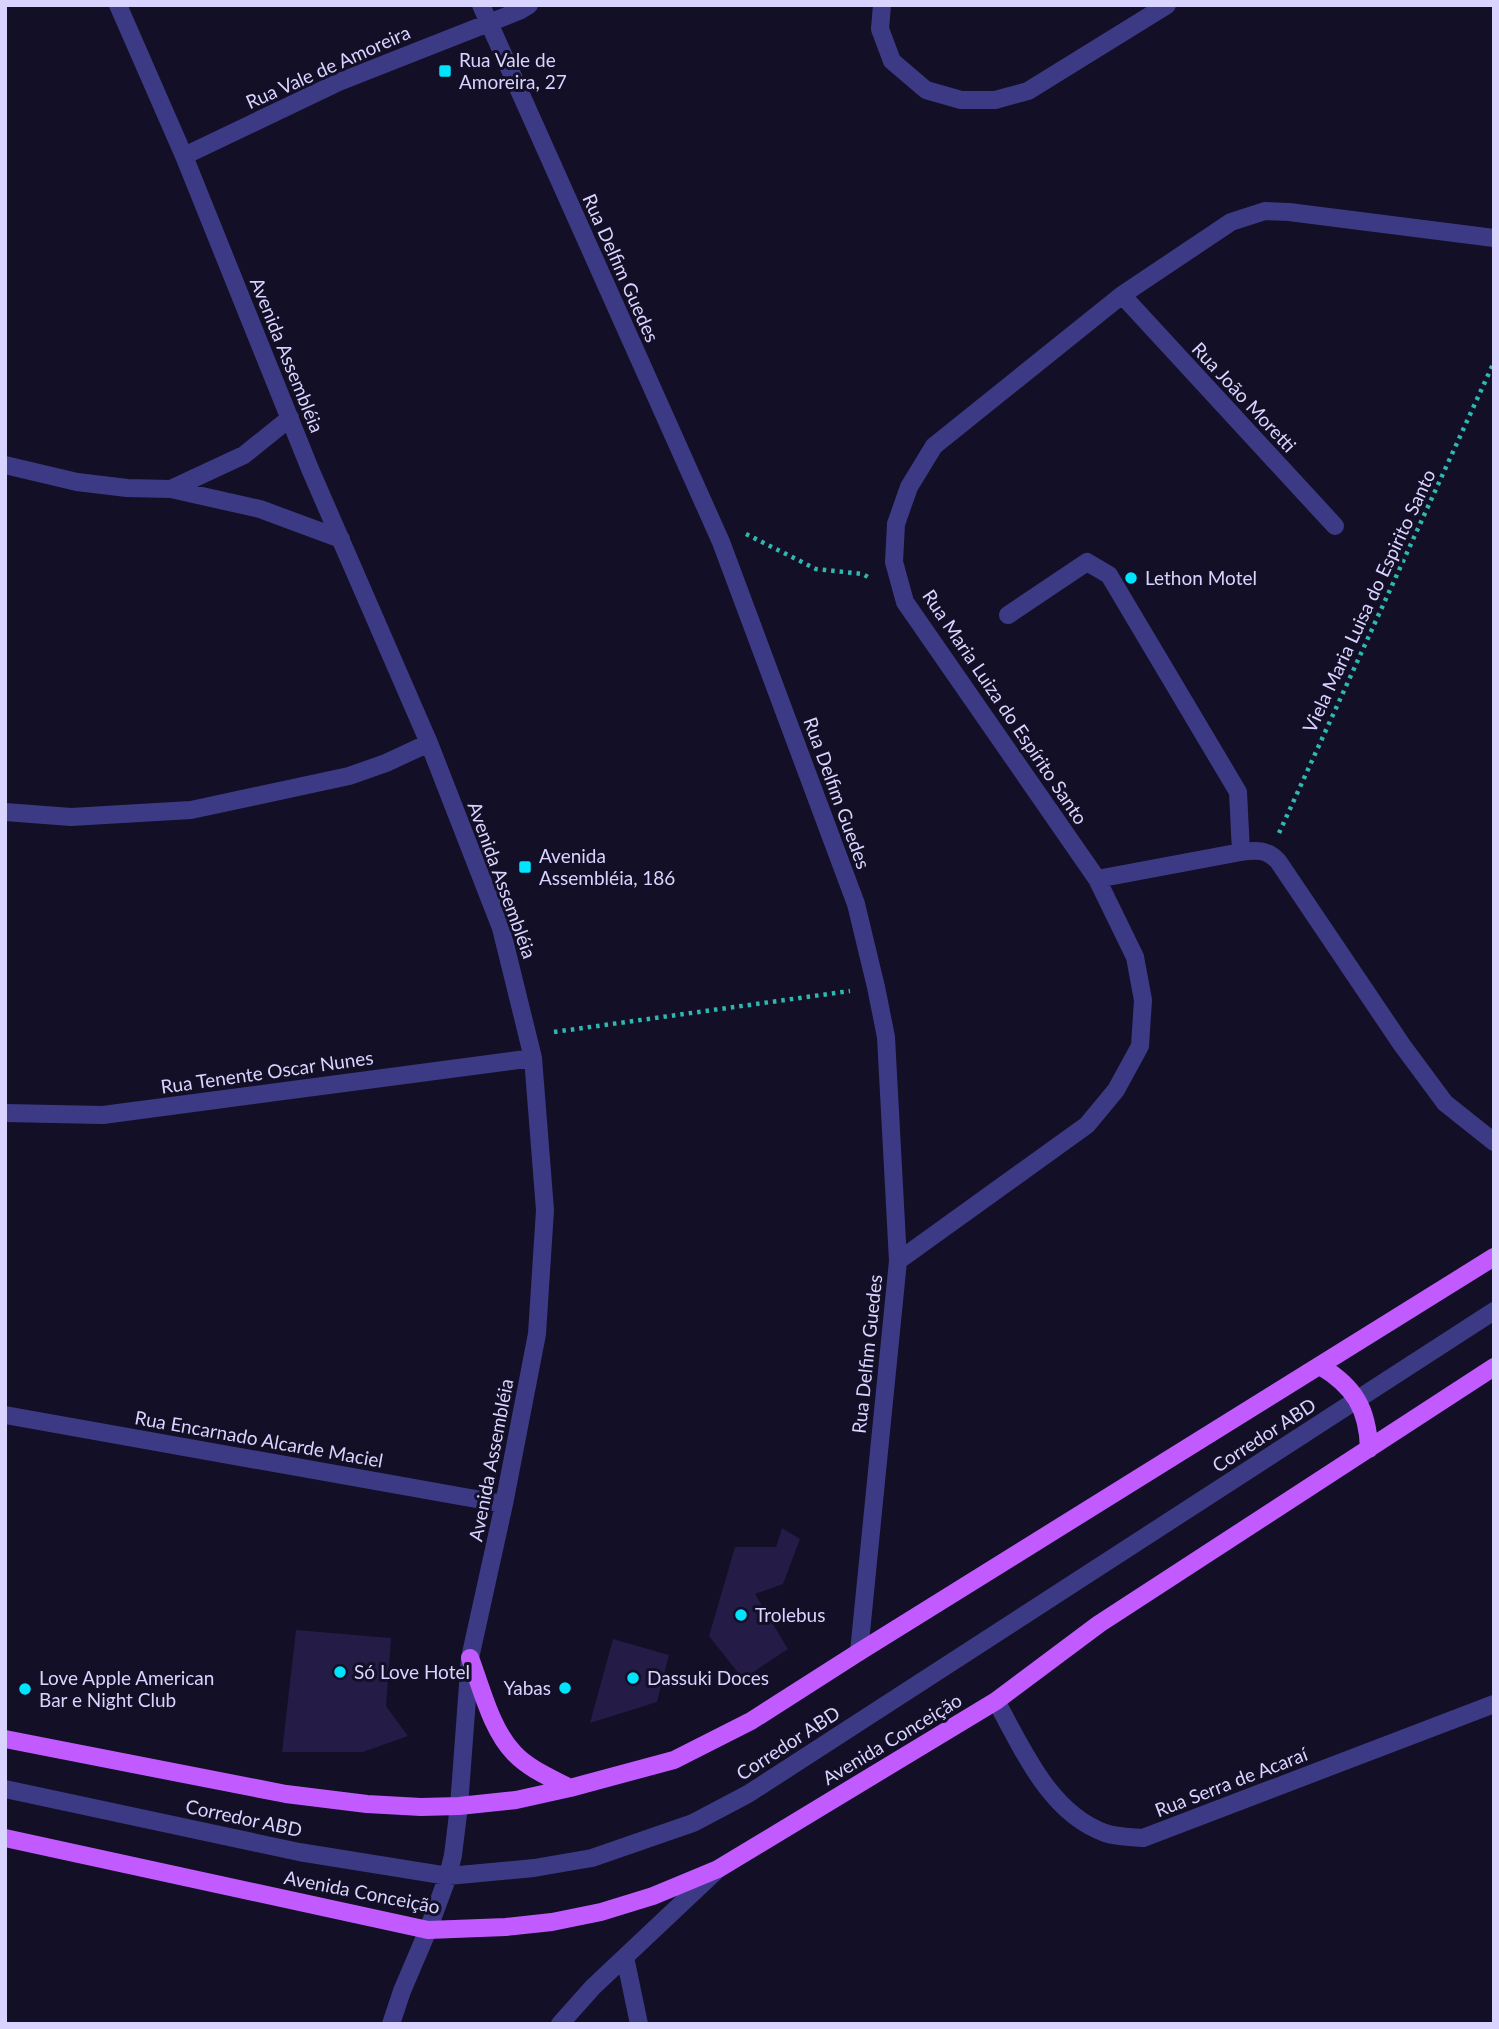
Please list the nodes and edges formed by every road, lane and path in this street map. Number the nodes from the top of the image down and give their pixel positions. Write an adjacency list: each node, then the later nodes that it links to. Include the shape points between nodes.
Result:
1 (118, 5): 7 (street, Avenida Assembléia)
2 (481, 5): 6 (street, Rua Delfim Guedes)
3 (529, 5): 6 (street, Rua Vale de Amoreira)
4 (882, 5): 5 (street, via 880,29 892,61 926,90 961,100 995,100 1028,90)
5 (1167, 5)
6 (489, 23): 7 (street, Rua Vale de Amoreira, via 339,82); 14 (street, Rua Delfim Guedes)
7 (184, 156): 11 (street, Avenida Assembléia)
8 (1494, 238): 9 (street, Rua Maria Luiza do Espírito Santo, via 1265,211 1231,222)
9 (1122, 295): 15 (street, Rua João Moretti); 17 (street, Rua Maria Luiza do Espírito Santo, via 934,446 909,487 896,524 894,562)
10 (1494, 362): 22 (path, Viela Maria Luisa do Espirito Santo)
11 (290, 418): 13 (street, via 244,455); 16 (street, Avenida Assembléia)
12 (5, 465): 13 (street, via 77,482)
13 (171, 489): 16 (street, via 260,509)
14 (708, 514): 17 (path, via 816,569 863,574); 24 (street, Rua Delfim Guedes, via 856,904)
15 (1335, 527)
16 (341, 539): 19 (street, Avenida Assembléia)
17 (905, 602): 23 (street, Rua Maria Luiza do Espírito Santo)
18 (1008, 615): 21 (street, via 1087,562 1108,575 1238,792)
19 (429, 743): 20 (street, via 349,776 191,810 71,817); 25 (street, Avenida Assembléia, via 501,928)
20 (5, 812)
21 (1241, 852): 22 (street, via 1258,849); 23 (street)
22 (1270, 853): 28 (street, via 1445,1103)
23 (1097, 879): 30 (street, Rua Maria Luiza do Espírito Santo, via 1135,957 1143,1000 1140,1046 1116,1090 1087,1125)
24 (877, 987): 25 (path); 30 (street, Rua Delfim Guedes, via 886,1037)
25 (529, 1036): 26 (street, Avenida Assembléia)
26 (533, 1058): 27 (street, Rua Tenente Oscar Nunes, via 103,1115); 37 (street, Avenida Assembléia, via 544,1238 537,1334)
27 (5, 1113)
28 (1494, 1142)
29 (1494, 1257): 32 (main road)
30 (898, 1261): 38 (street, Rua Delfim Guedes)
31 (1494, 1311): 34 (street, Corredor ABD)
32 (1320, 1366): 34 (main road); 38 (main road)
33 (1494, 1367): 36 (main road, Avenida Conceição)
34 (1357, 1399): 36 (main road, via 1366,1416); 48 (street, Corredor ABD, via 737,1800 693,1823 592,1858)
35 (5, 1415): 37 (street, Rua Encarnado Alcarde Maciel)
36 (1369, 1449): 40 (main road, Avenida Conceição, via 1099,1624)
37 (505, 1504): 39 (street, Avenida Assembléia)
38 (859, 1652): 43 (main road, via 751,1721 674,1760)
39 (470, 1658): 43 (main road, via 496,1725 513,1752); 45 (street, Avenida Assembléia)
40 (996, 1701): 41 (street, Rua Serra de Acaraí, via 1041,1782 1077,1818 1106,1833 1143,1838); 47 (main road, Avenida Conceição)
41 (1494, 1704)
42 (5, 1739): 45 (main road, via 286,1794 367,1804)
43 (570, 1788): 45 (main road)
44 (5, 1790): 48 (street, Corredor ABD, via 299,1852)
45 (459, 1806): 48 (street, Avenida Assembléia)
46 (5, 1838): 49 (main road, Avenida Conceição)
47 (718, 1869): 49 (main road, Avenida Conceição, via 653,1896 589,1915 506,1927); 50 (street)
48 (448, 1876): 49 (street, Avenida Assembléia)
49 (428, 1930): 51 (street, Avenida Assembléia)
50 (625, 1957): 52 (street); 53 (street)
51 (391, 2024)
52 (560, 2024)
53 (639, 2024)

